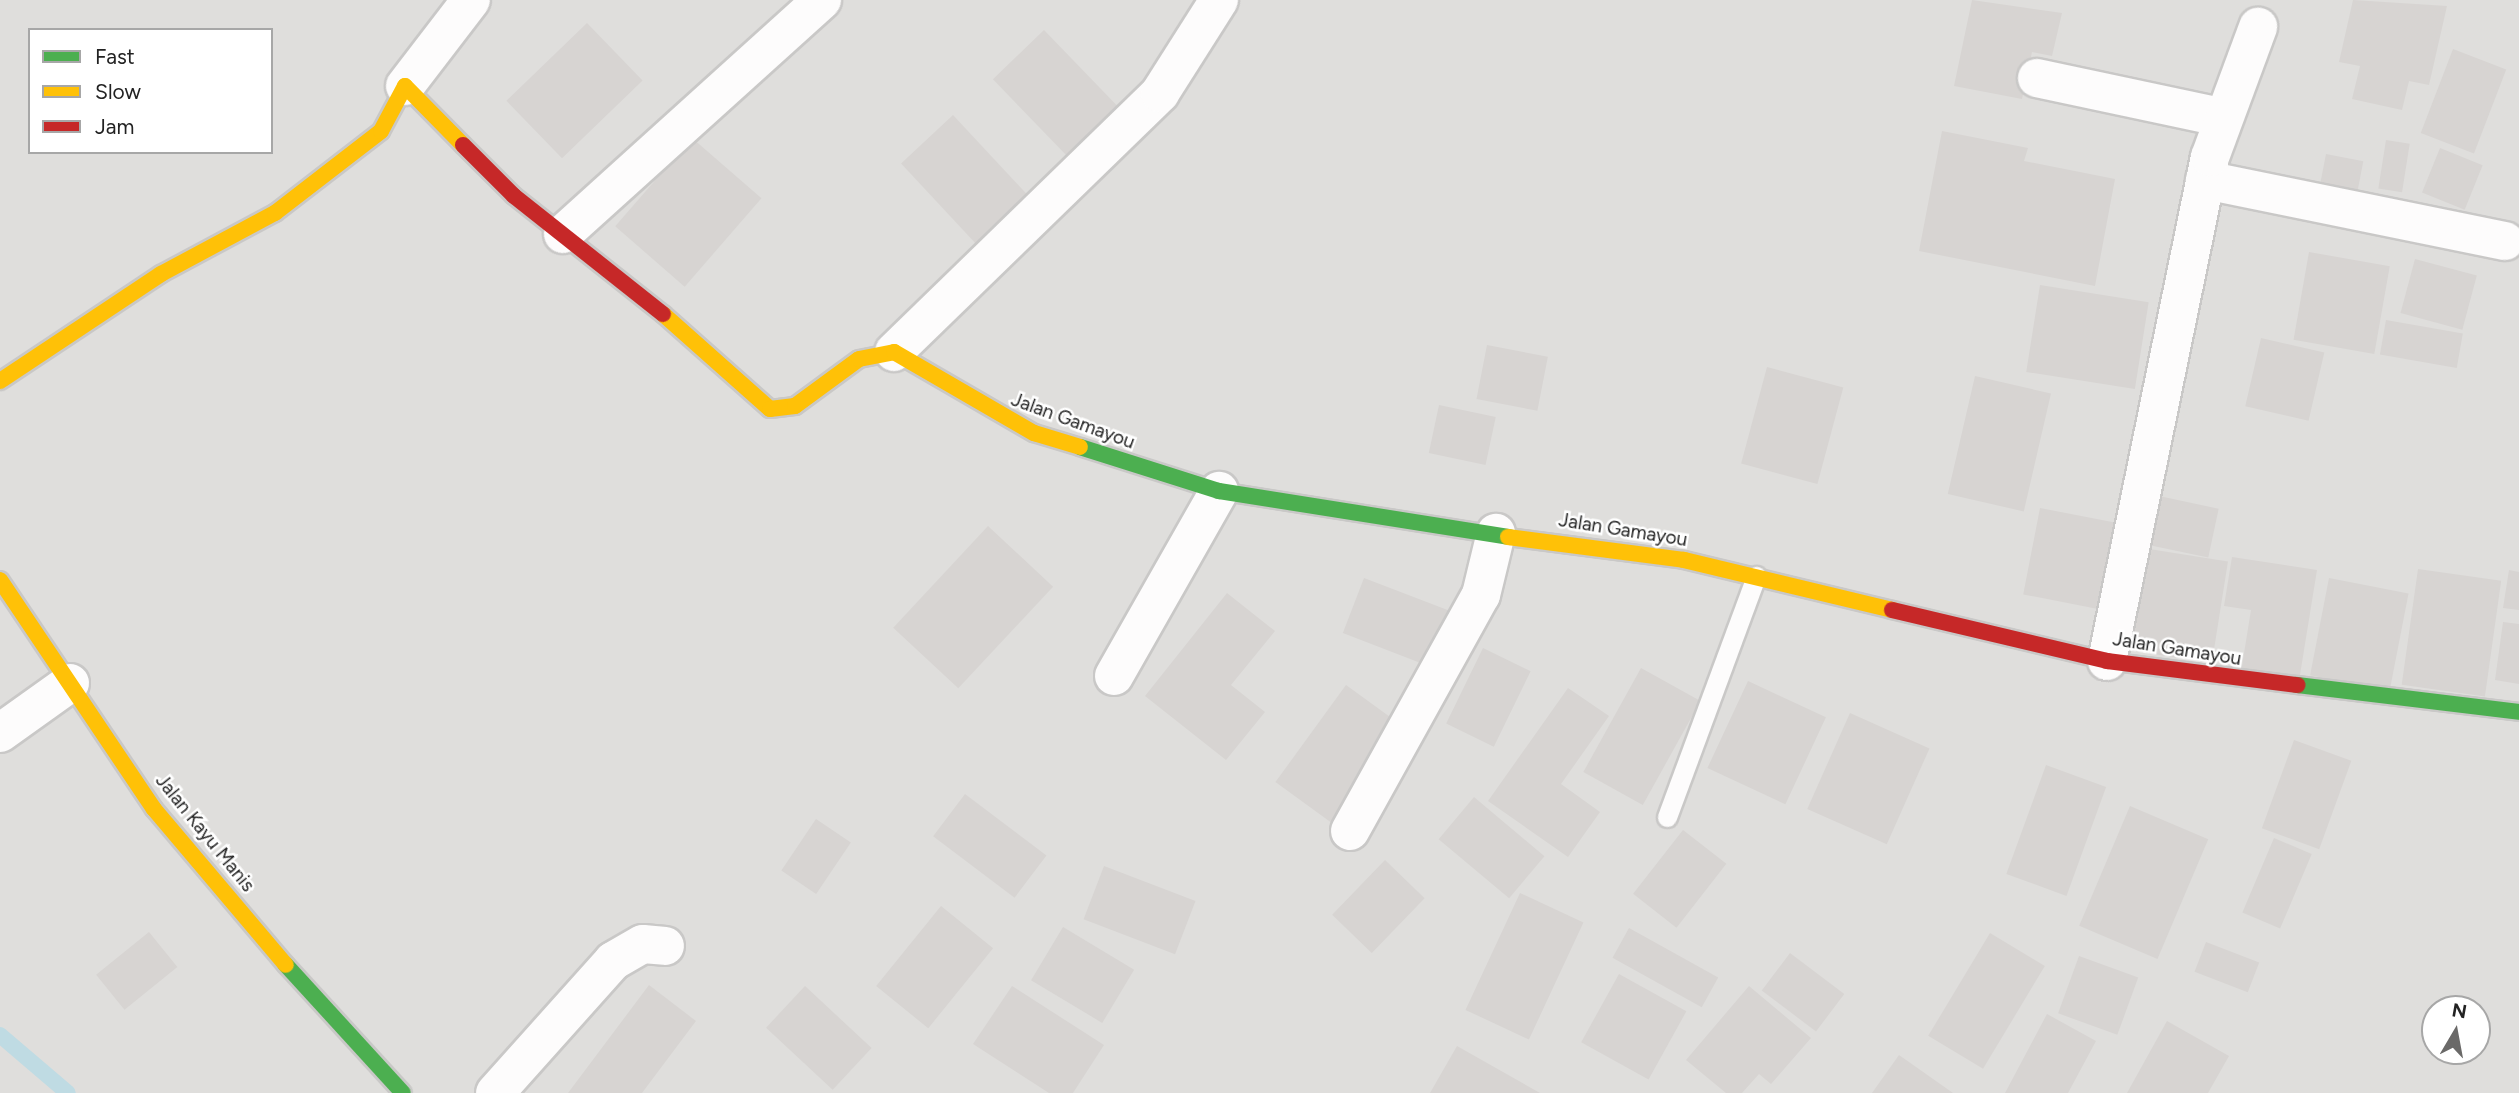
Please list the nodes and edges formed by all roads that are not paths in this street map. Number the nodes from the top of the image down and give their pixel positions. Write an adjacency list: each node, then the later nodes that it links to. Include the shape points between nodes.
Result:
1 (471, 0): 6 (street)
2 (822, 0): 9 (street)
3 (1219, 0): 11 (street, via 1160,93)
4 (2258, 27): 7 (street)
5 (2037, 78): 7 (street)
6 (405, 86): 9 (street, via 514,196); 12 (street, via 381,131 275,213 150,281)
7 (2220, 117): 8 (street)
8 (2205, 180): 10 (street); 18 (street)
9 (563, 234): 11 (street, via 685,332 758,404 795,406 859,359)
10 (2505, 241)
11 (894, 352): 13 (street, Jalan Gamayou, via 1034,433)
12 (0, 381)
13 (1219, 491): 14 (street, Jalan Gamayou, via 1362,518); 19 (street)
14 (1496, 533): 15 (street, Jalan Gamayou); 24 (street, via 1481,595)
15 (1756, 576): 18 (street, Jalan Gamayou); 23 (lane)
16 (0, 580): 17 (street, Jalan Kayu Manis)
17 (6, 602): 20 (street, Jalan Kayu Manis)
18 (2107, 660): 21 (street, Jalan Gamayou)
19 (1114, 676)
20 (70, 683): 22 (street); 26 (street, Jalan Kayu Manis, via 154,808 352,1042)
21 (2519, 712)
22 (0, 733)
23 (1667, 817)
24 (1350, 831)
25 (665, 946): 27 (street, via 643,944 613,961)
26 (403, 1093)
27 (495, 1093)

